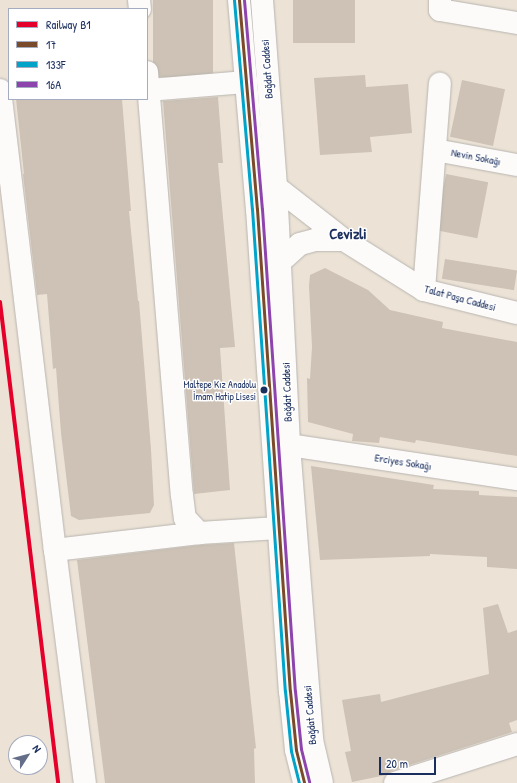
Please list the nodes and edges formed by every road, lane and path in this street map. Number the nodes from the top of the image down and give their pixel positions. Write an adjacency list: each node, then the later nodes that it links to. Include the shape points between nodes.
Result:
1 (239, 0): 6 (street, Bağdat Caddesi)
2 (262, 0): 11 (street, Bağdat Caddesi)
3 (440, 0): 4 (street, via 440,10)
4 (517, 23)
5 (148, 81): 6 (street); 19 (street, via 182,495 185,518)
6 (247, 82): 18 (street, Bağdat Caddesi)
7 (440, 84): 9 (street)
8 (0, 90): 20 (street)
9 (435, 150): 10 (street, Nevin Sokağı); 14 (street)
10 (517, 165)
11 (276, 187): 12 (street, Talat Paşa Caddesi); 13 (street, Bağdat Caddesi)
12 (344, 240): 13 (street, via 315,240 300,244); 14 (street, Talat Paşa Caddesi)
13 (281, 261): 16 (street, Bağdat Caddesi)
14 (424, 290): 15 (street, Talat Paşa Caddesi)
15 (517, 312)
16 (289, 444): 17 (street, Erciyes Sokağı); 24 (street, Bağdat Caddesi, via 312,740)
17 (517, 479)
18 (279, 528): 19 (street); 23 (street, Bağdat Caddesi, via 293,729)
19 (199, 533): 20 (street)
20 (55, 550): 22 (street)
21 (517, 744): 25 (street)
22 (85, 783)
23 (304, 783)
24 (322, 783)
25 (395, 783)

